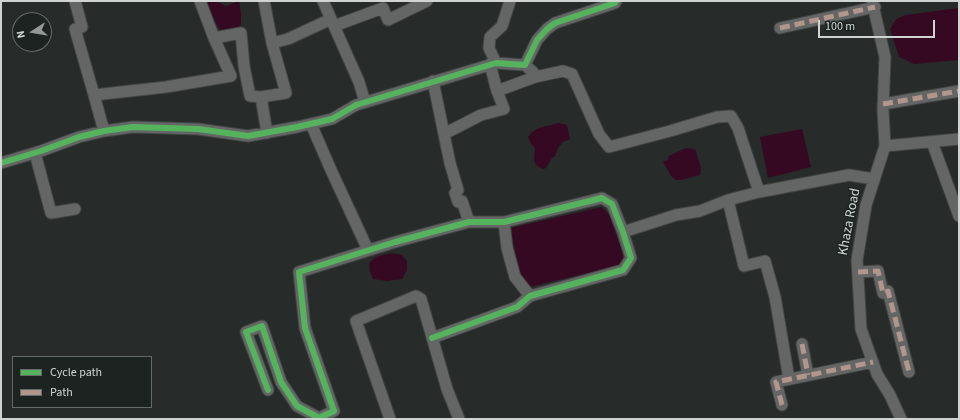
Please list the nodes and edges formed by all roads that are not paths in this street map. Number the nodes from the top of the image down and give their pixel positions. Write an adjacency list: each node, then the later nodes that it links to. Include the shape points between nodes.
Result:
1 (75, 1): 20 (street, via 82,27 75,30)
2 (200, 1): 12 (street)
3 (264, 1): 13 (street)
4 (322, 1): 10 (street)
5 (427, 1): 9 (street, via 388,20)
6 (510, 1): 14 (street, via 502,26 490,37 489,48)
7 (616, 1): 15 (street, via 554,23 537,40)
8 (873, 4): 11 (street); 23 (street, Khaza Road, via 885,57)
9 (381, 5): 10 (street)
10 (333, 22): 13 (street, via 288,39); 22 (street)
11 (780, 28)
12 (214, 38): 20 (street, via 231,76); 21 (street, via 241,32 250,96)
13 (272, 42): 21 (street, via 286,93)
14 (493, 63): 15 (street); 17 (street); 19 (street)
15 (525, 65): 16 (street)
16 (535, 77): 19 (street); 34 (street, via 563,71 572,74 599,134 609,147 717,117 731,116 738,128)
17 (433, 81): 22 (street); 27 (street)
18 (959, 90): 23 (street)
19 (497, 92): 27 (street, via 504,109 481,115)
20 (94, 95): 25 (street)
21 (261, 97): 26 (street)
22 (366, 102): 24 (street, via 332,119)
23 (884, 104): 30 (street, Khaza Road)
24 (311, 124): 26 (street); 41 (street)
25 (104, 131): 26 (street, via 133,126 198,129 248,136); 31 (street)
26 (267, 133)
27 (444, 134): 38 (street, via 458,190 455,193 458,202 462,201)
28 (959, 139): 29 (street)
29 (932, 142): 30 (street); 37 (street)
30 (885, 146): 33 (street, Khaza Road)
31 (35, 153): 32 (street); 36 (street, via 51,213)
32 (1, 163)
33 (874, 179): 34 (street, via 849,174); 42 (street, Khaza Road, via 866,205 857,260)
34 (759, 192): 35 (street)
35 (728, 200): 40 (street, via 700,211 676,215); 49 (street, via 744,266 766,261)
36 (75, 209)
37 (959, 216)
38 (469, 222): 39 (street); 41 (street)
39 (504, 222): 40 (street, via 602,198 612,204); 43 (street, via 507,248 515,277)
40 (623, 232): 43 (street, via 631,258 623,270)
41 (368, 250): 50 (street, via 299,272 305,328 334,411 319,418 297,406 281,382 262,326 246,332)
42 (858, 272): 46 (street, Khaza Road, via 861,328); 47 (street, via 878,271 883,293 888,291)
43 (530, 296): 44 (street, via 517,307)
44 (432, 338): 52 (street, via 421,299 416,296 356,321); 53 (street)
45 (802, 344): 48 (street)
46 (873, 362): 48 (street); 54 (street, Khaza Road)
47 (909, 372)
48 (808, 375): 49 (street)
49 (789, 379): 51 (street, via 776,382)
50 (268, 390)
51 (782, 405)
52 (390, 419)
53 (459, 419)
54 (901, 419)

